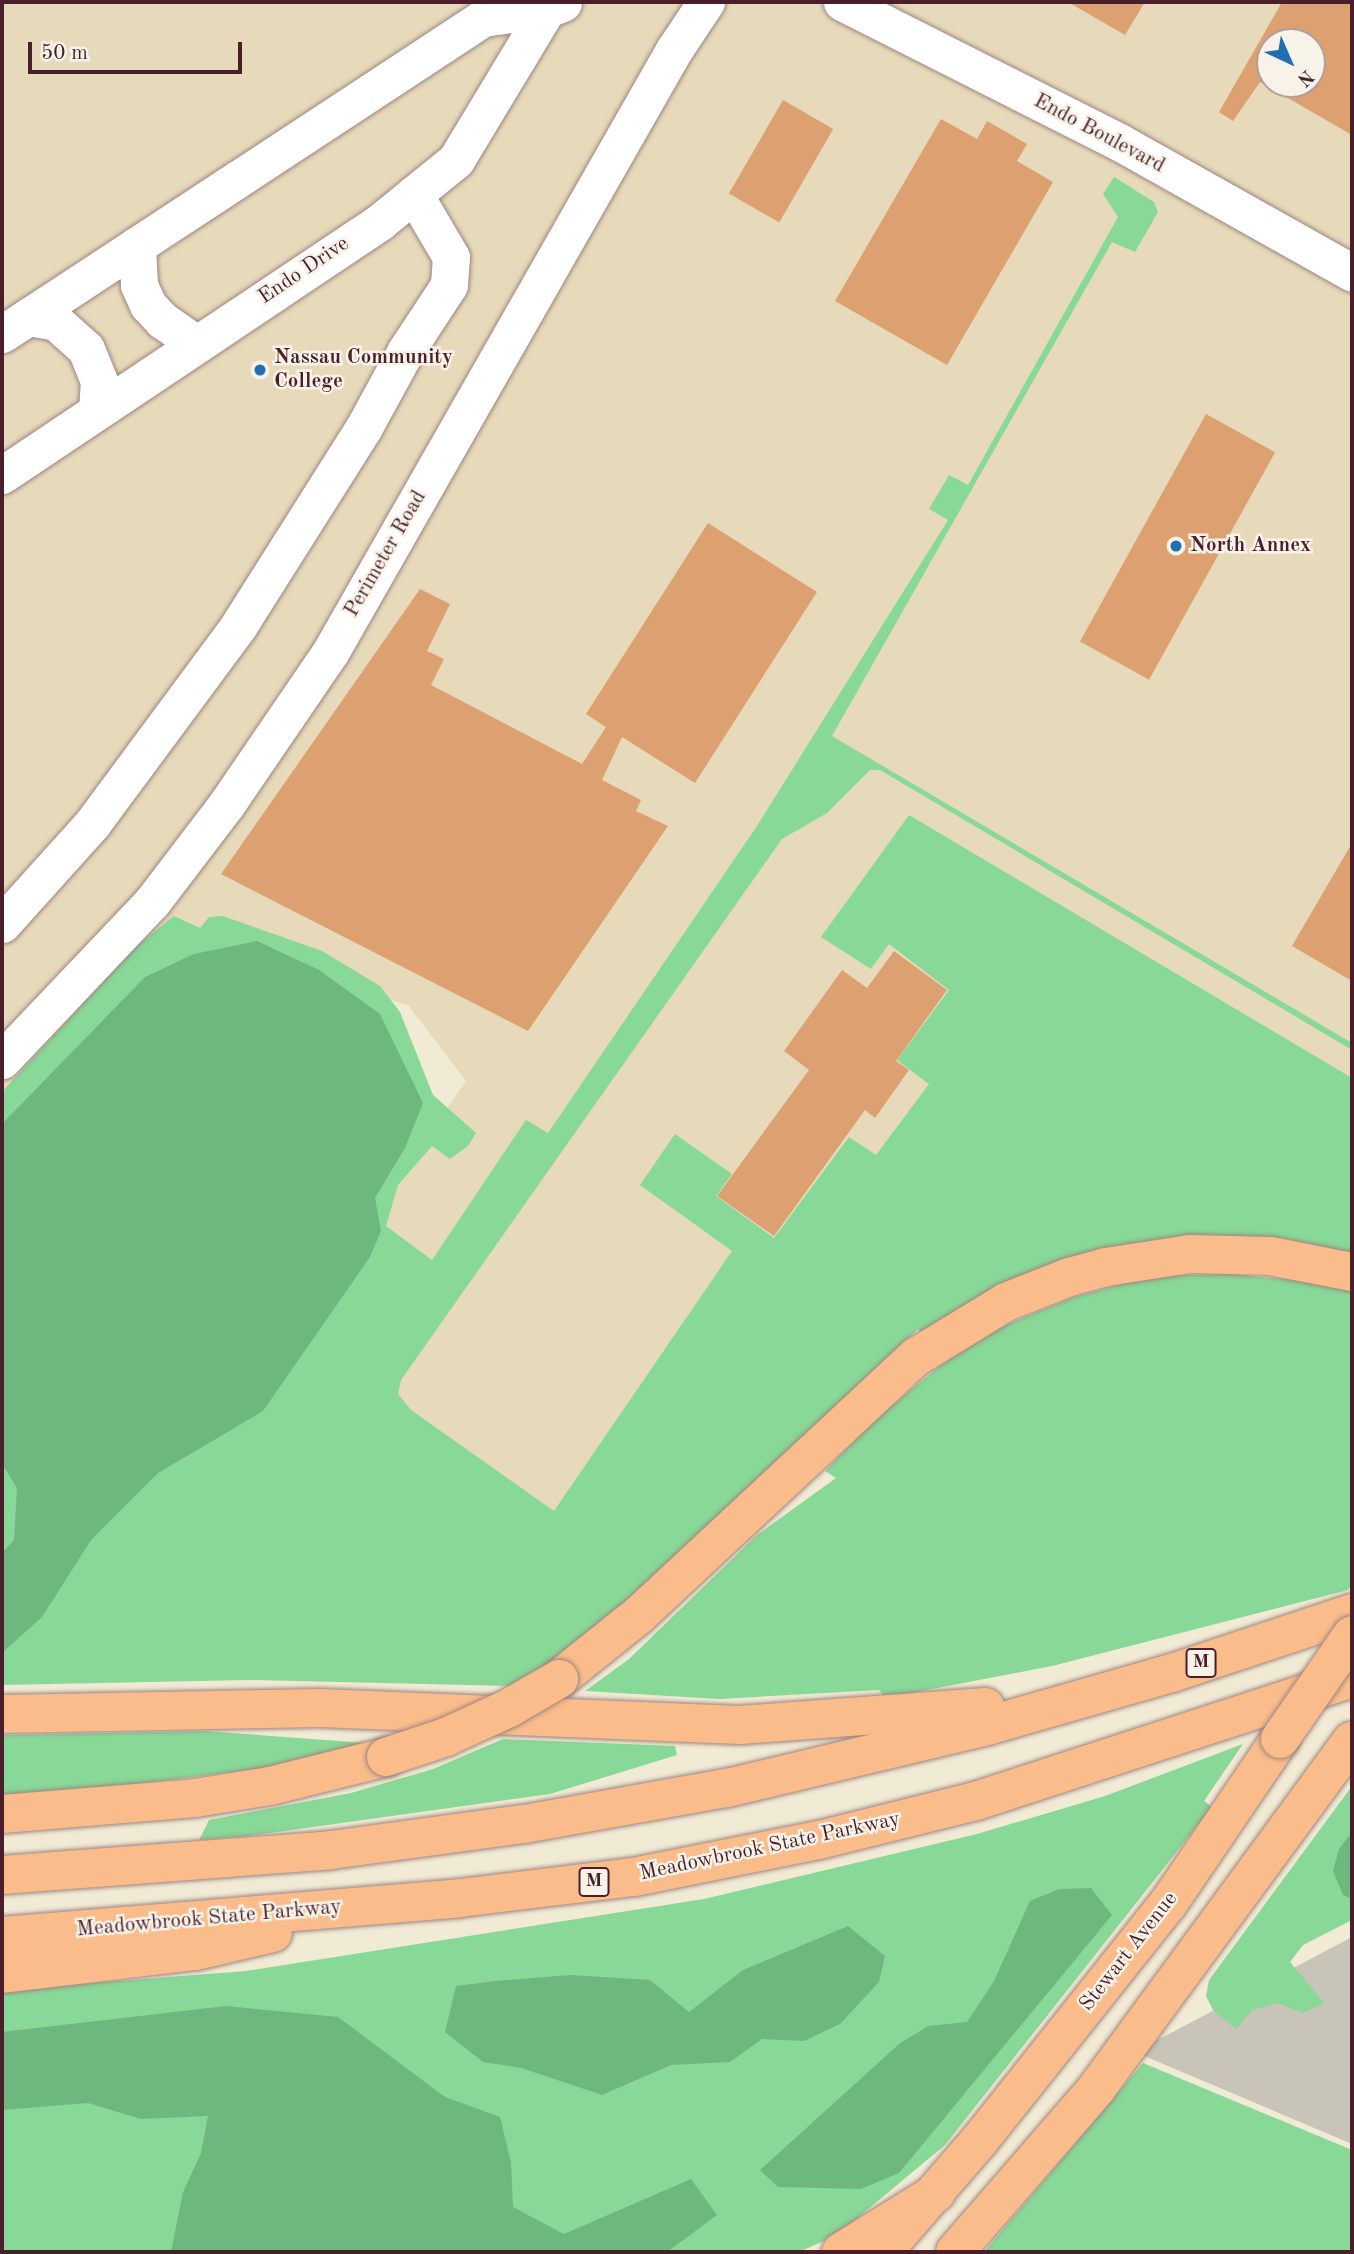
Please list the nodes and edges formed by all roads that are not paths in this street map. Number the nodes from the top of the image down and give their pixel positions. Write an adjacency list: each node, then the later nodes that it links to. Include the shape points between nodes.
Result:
1 (706, 2): 12 (street, Perimeter Road, via 674,50 331,651 226,805 152,902)
2 (842, 2): 6 (street, Endo Boulevard, via 1119,142)
3 (556, 5): 4 (street, Endo Drive, via 456,160); 5 (street, Endo Drive, via 483,18)
4 (414, 194): 8 (street, Endo Drive); 11 (street, via 452,257 449,285 239,625 92,824)
5 (137, 245): 7 (street, Endo Drive); 8 (street, via 139,285 148,305)
6 (1352, 273)
7 (15, 325): 9 (street, via 56,322 86,349 99,381)
8 (195, 343): 9 (street, Endo Drive)
9 (97, 410): 10 (street, Endo Drive)
10 (2, 475)
11 (2, 924)
12 (2, 1060)
13 (1352, 1272): 20 (main road, bridge, via 1270,1256 1189,1254 1094,1270 1006,1302 916,1357 639,1615 559,1679 456,1733 386,1757 271,1786 195,1798)
14 (1352, 1613): 17 (main road, M)
15 (1352, 1635): 25 (main road, Stewart Avenue, bridge, via 1168,1904)
16 (1352, 1678): 22 (main road, Meadowbrook State Parkway / M, via 976,1801 819,1840 634,1877)
17 (1082, 1699): 18 (main road, via 740,1725 320,1708); 21 (main road, M, via 818,1768 524,1824 331,1850)
18 (2, 1714)
19 (1352, 1741): 28 (main road, via 1096,2089)
20 (2, 1814)
21 (2, 1875)
22 (399, 1903): 23 (main road, Meadowbrook State Parkway / M); 24 (main road, via 196,1951)
23 (2, 1936)
24 (2, 1974)
25 (936, 2193): 26 (main road); 27 (main road, Stewart Avenue)
26 (841, 2252)
27 (883, 2252)
28 (955, 2252)

